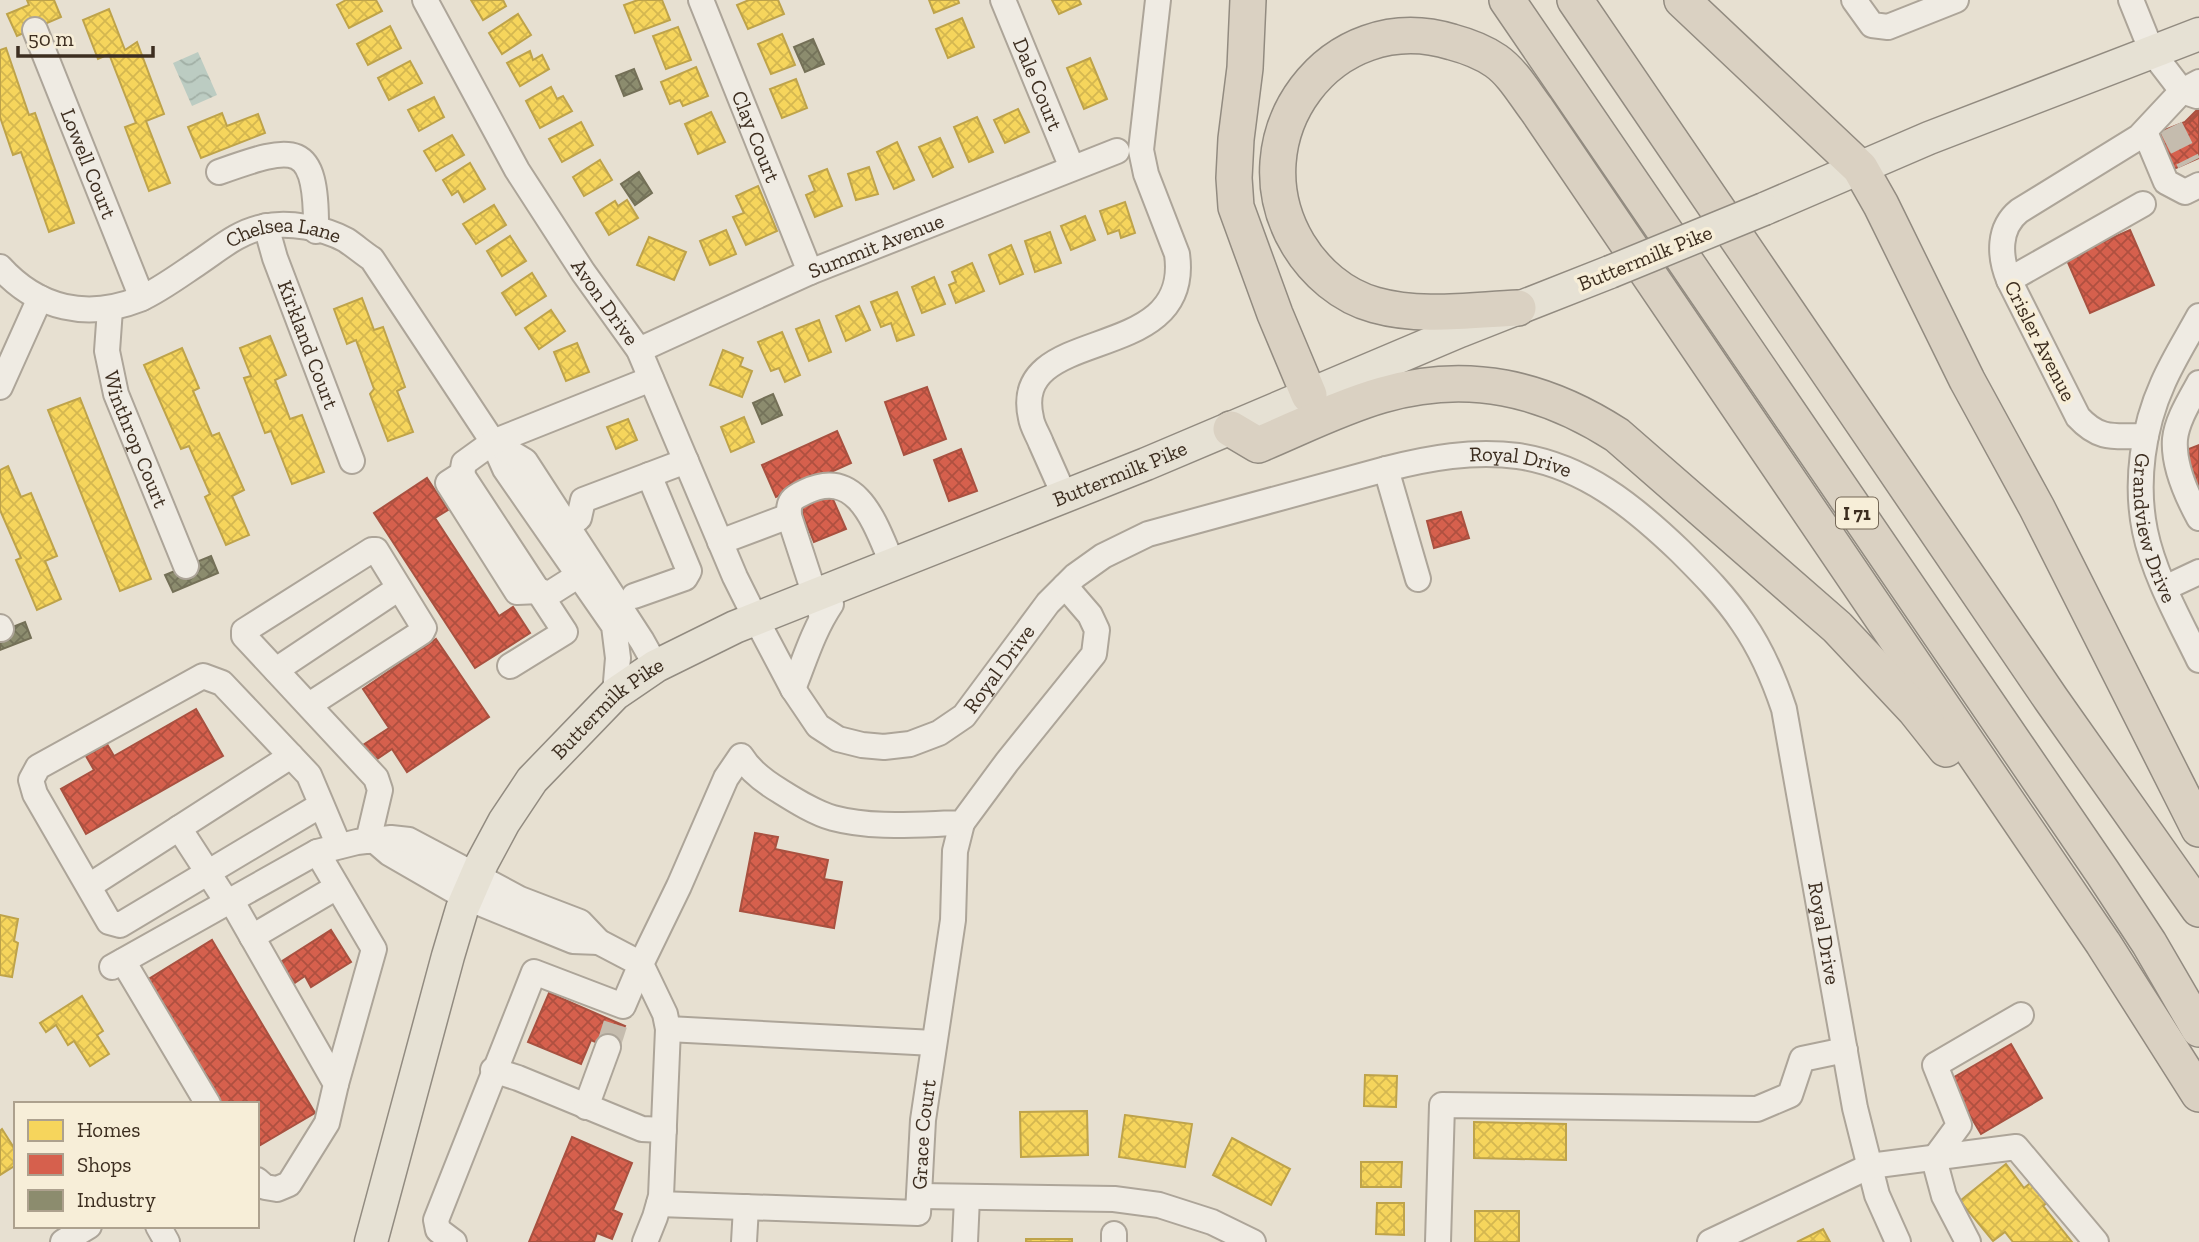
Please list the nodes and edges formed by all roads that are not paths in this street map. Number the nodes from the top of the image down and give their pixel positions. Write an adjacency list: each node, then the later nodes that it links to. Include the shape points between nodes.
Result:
1 (425, 0): 33 (street, Avon Drive, via 517,170)
2 (701, 0): 26 (street, Clay Court)
3 (1003, 0): 18 (street, Dale Court)
4 (1158, 0): 45 (street, via 1141,150 1177,254 1175,290 1160,313 1133,331 1055,361 1036,376 1029,398 1031,418)
5 (1248, 0): 37 (highway, via 1236,139 1236,207)
6 (1507, 0): 86 (highway, I 71, via 2103,873)
7 (1575, 0): 81 (highway, I 71)
8 (1682, 0): 19 (highway)
9 (1854, 0): 10 (street, via 1872,25 1888,27)
10 (1956, 0)
11 (2131, 0): 14 (street)
12 (36, 30): 29 (street, Lowell Court)
13 (2199, 34): 14 (main road, Buttermilk Pike)
14 (2152, 52): 15 (street); 19 (main road, Buttermilk Pike)
15 (2193, 90): 16 (street, Crisler Avenue, via 2167,120)
16 (2142, 135): 21 (street, via 2166,182 2185,192); 27 (street, Crisler Avenue, via 2010,218 2002,257)
17 (1117, 150): 18 (street, Summit Avenue)
18 (1072, 167): 26 (street, Summit Avenue)
19 (1860, 168): 30 (main road, Buttermilk Pike, bridge); 73 (highway)
20 (219, 172): 24 (street, via 284,153 299,157 310,168 314,183)
21 (2196, 178)
22 (2143, 204): 27 (street)
23 (266, 226): 24 (street, Chelsea Lane); 29 (street, Chelsea Lane, via 246,232); 41 (street, Kirkland Court)
24 (316, 230): 40 (street, Chelsea Lane, via 346,241 372,259)
25 (0, 267): 28 (street, Chelsea Lane, via 16,284)
26 (810, 272): 33 (street, Summit Avenue)
27 (2009, 280): 39 (street, Crisler Avenue, via 2078,417 2090,430 2109,436)
28 (40, 298): 31 (street, Chelsea Lane, via 68,308); 36 (street)
29 (142, 298): 31 (street, Chelsea Lane)
30 (1518, 308): 37 (main road, Buttermilk Pike); 92 (highway, via 1396,310 1352,297 1310,262 1286,223 1279,197 1282,135 1306,87 1349,50 1405,34 1433,36 1469,47 1507,70 2087,920)
31 (110, 309): 51 (street, Winthrop Court, via 107,351 116,394)
32 (2199, 316): 39 (street, Grandview Drive, via 2163,381)
33 (639, 350): 34 (street, Avon Drive)
34 (651, 379): 40 (street); 42 (street, Avon Drive)
35 (2199, 383): 47 (street, via 2175,439 2178,468)
36 (0, 387)
37 (1309, 395): 38 (main road, Buttermilk Pike)
38 (1231, 429): 45 (main road, Buttermilk Pike); 95 (highway, via 1258,444 1380,396 1432,384 1469,383 1558,403 1617,435 1837,627 1915,710 2098,964)
39 (2146, 436): 57 (street, Grandview Drive, via 2141,505)
40 (493, 442): 48 (street, Chelsea Lane, via 525,461); 53 (street, Chelsea Lane, via 505,469); 58 (street, via 464,463 462,474)
41 (352, 461)
42 (686, 461): 44 (street); 49 (street, Avon Drive)
43 (1386, 469): 54 (street); 55 (street, Royal Drive, via 1148,534 1103,555); 89 (street, Royal Drive, via 1455,455 1493,454 1562,467 1612,492 1650,522 1726,600 1758,648 1784,709)
44 (649, 475): 48 (street, via 583,500 579,519); 59 (street, via 689,571 685,578)
45 (1065, 497): 50 (main road, Buttermilk Pike)
46 (789, 516): 49 (street); 50 (street, via 792,498 817,486 848,491 866,506); 60 (street)
47 (2199, 518)
48 (567, 527): 64 (street, Chelsea Lane)
49 (720, 542): 61 (street, Avon Drive)
50 (893, 565): 60 (main road, Buttermilk Pike, via 844,584)
51 (186, 566)
52 (2199, 572): 57 (street)
53 (579, 575): 58 (street, via 549,594); 67 (street, Chelsea Lane, via 614,625 618,658)
54 (1418, 579)
55 (1065, 586): 66 (street, Royal Drive, via 964,716 939,733 910,744 884,747 838,739 818,726); 71 (street, via 1097,630 1094,654)
56 (399, 588): 65 (street); 65 (street, via 372,550 244,631); 68 (street, via 424,628 422,632)
57 (2165, 588): 62 (street, Grandview Drive)
58 (540, 592): 63 (street, via 565,632)
59 (634, 596)
60 (818, 607): 61 (main road, Buttermilk Pike); 66 (street)
61 (756, 619): 64 (main road, Buttermilk Pike); 66 (street, Royal Drive)
62 (2199, 660)
63 (510, 666)
64 (656, 666): 67 (main road, Buttermilk Pike)
65 (276, 670): 68 (street)
66 (793, 689)
67 (615, 694): 78 (main road, Buttermilk Pike, via 532,780 504,822)
68 (309, 705): 74 (street, via 376,778 380,790)
69 (291, 756): 70 (street, via 309,775); 72 (street); 77 (street, via 222,683 203,676 38,767 32,780 35,794)
70 (321, 805): 75 (street); 76 (street)
71 (962, 823): 83 (street, via 872,825 831,818 772,786 747,767 741,756 726,778); 87 (street, Grace Court, via 955,850 953,920)
72 (179, 828): 76 (street); 77 (street)
73 (2199, 829)
74 (371, 841): 75 (street); 78 (street)
75 (328, 849): 79 (street); 80 (street)
76 (208, 872): 77 (street, via 120,925 110,922); 80 (street)
77 (89, 886)
78 (472, 886): 83 (street, via 573,941 599,942); 108 (main road, Buttermilk Pike, via 448,956)
79 (337, 887): 82 (street); 91 (street, via 374,949)
80 (229, 901): 82 (street); 93 (street, via 118,964)
81 (2199, 909)
82 (252, 937): 91 (street)
83 (641, 964): 85 (street); 90 (street, via 620,1014 534,972)
84 (2021, 1015): 97 (street, via 1935,1065 1959,1125)
85 (668, 1029): 87 (street); 96 (street)
86 (2199, 1029)
87 (934, 1043): 100 (street, Grace Court, via 923,1120)
88 (608, 1047): 94 (street)
89 (1845, 1050): 98 (street, Royal Drive); 114 (street, via 1802,1059 1790,1095 1757,1109 1442,1105)
90 (493, 1070): 94 (street); 109 (street, via 436,1220 438,1230)
91 (336, 1084): 99 (street, via 327,1123 289,1184 277,1189)
92 (2199, 1094)
93 (207, 1102)
94 (586, 1107): 96 (street, via 642,1129)
95 (2199, 1122)
96 (664, 1130): 102 (street)
97 (1934, 1159): 98 (street); 117 (street, via 1944,1196); 118 (street, via 2016,1147)
98 (1870, 1167): 106 (street); 116 (street, Royal Drive)
99 (259, 1182)
100 (920, 1196): 101 (street, Grace Court); 103 (street, via 918,1213)
101 (967, 1198): 105 (street, Grace Court, via 1114,1199 1159,1205); 112 (street)
102 (659, 1203): 103 (street); 110 (street)
103 (746, 1207): 111 (street)
104 (86, 1228): 107 (street)
105 (1208, 1232): 113 (street, Grace Court)
106 (1737, 1236): 115 (street)
107 (63, 1242)
108 (371, 1242)
109 (454, 1242)
110 (645, 1242)
111 (744, 1242)
112 (965, 1242)
113 (1253, 1242)
114 (1438, 1242)
115 (1710, 1242)
116 (1898, 1242)
117 (1968, 1242)
118 (2096, 1242)

